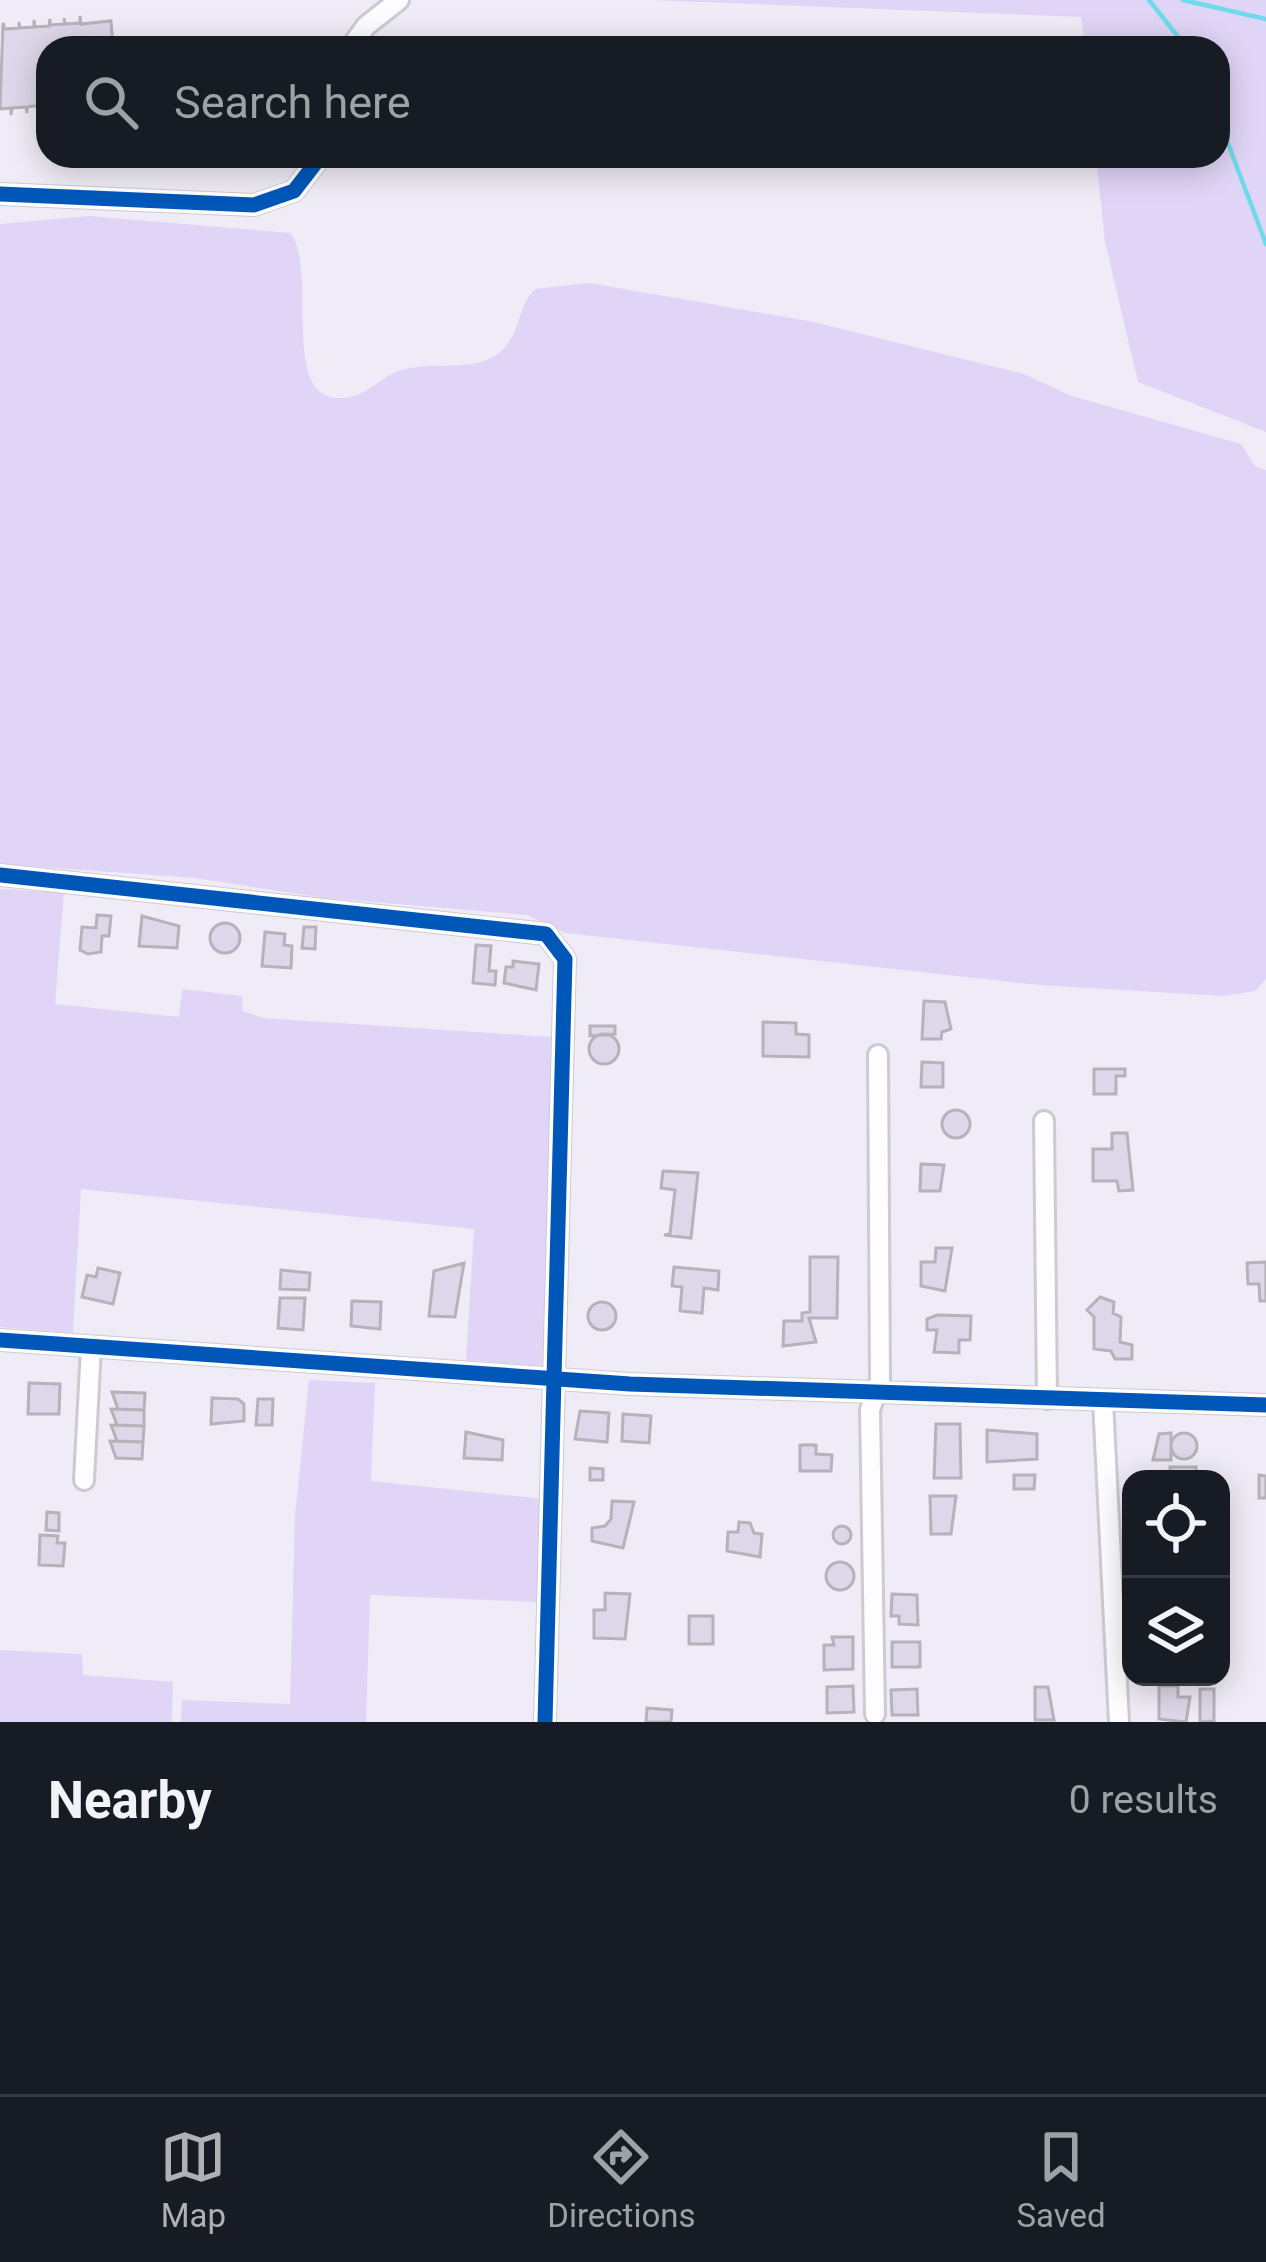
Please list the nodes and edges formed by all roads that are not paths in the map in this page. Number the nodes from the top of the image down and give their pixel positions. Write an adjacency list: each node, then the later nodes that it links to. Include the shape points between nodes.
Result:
1 (399, 0): 2 (street)
2 (358, 36)
3 (312, 168): 4 (street, via 294,191 254,205)
4 (0, 194)
5 (0, 875): 10 (street, via 526,931 558,944 565,959)
6 (878, 1055): 11 (street)
7 (1044, 1121): 12 (street)
8 (0, 1340): 9 (street)
9 (91, 1347): 10 (street); 15 (street)
10 (554, 1378): 11 (street); 17 (street)
11 (877, 1393): 12 (street); 16 (street, via 869,1410)
12 (1047, 1399): 13 (street)
13 (1103, 1401): 14 (street); 18 (street)
14 (1266, 1405)
15 (84, 1480)
16 (875, 1714)
17 (545, 1722)
18 (1119, 1722)

